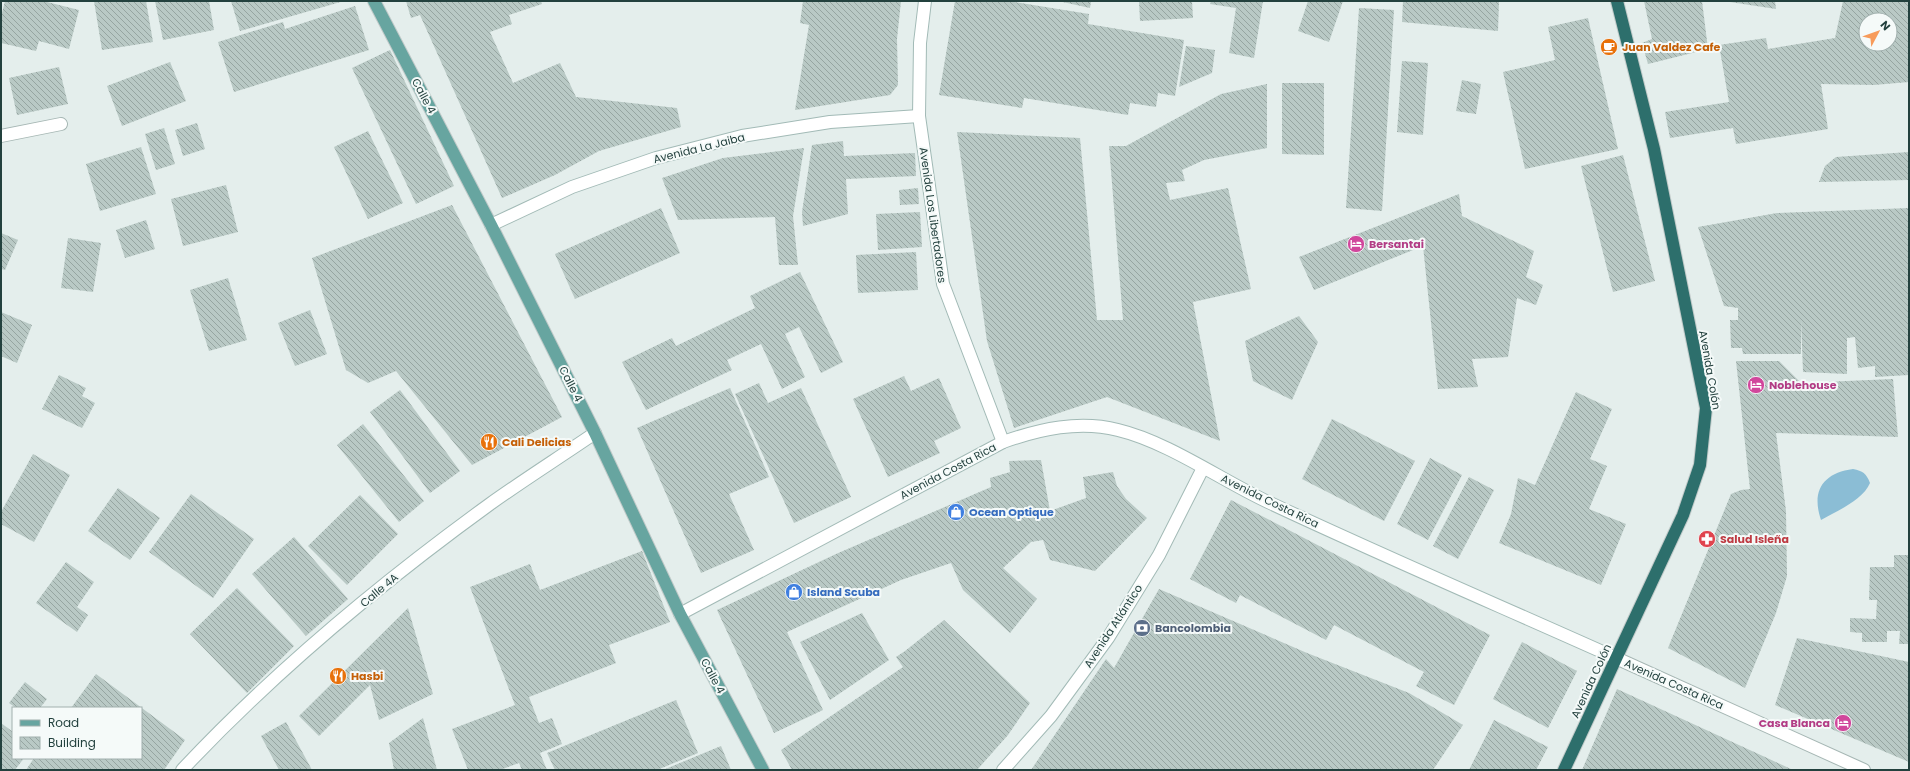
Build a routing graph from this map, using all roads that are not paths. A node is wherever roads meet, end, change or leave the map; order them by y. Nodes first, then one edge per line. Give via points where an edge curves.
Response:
1 (374, 1) edge
2 (925, 1) edge
3 (1617, 1) edge
4 (919, 116) junction
5 (61, 124) dead end
6 (1, 136) edge
7 (492, 225) junction
8 (596, 433) junction
9 (1003, 442) junction
10 (1202, 468) junction
11 (680, 614) junction
12 (1616, 658) junction
13 (182, 770) edge
14 (763, 770) edge
15 (1003, 770) edge
16 (1564, 770) edge
17 (1864, 770) edge

1 - 7 main road, Calle 4
2 - 4 street, Avenida Los Libertadores via 920,43
3 - 12 highway, Avenida Colón via 1654,149 1706,408 1700,465 1683,515
4 - 7 street, Avenida La Jaiba via 830,122 749,135 656,158 572,187
4 - 9 street, Avenida Los Libertadores via 943,284
5 - 6 street
7 - 8 main road, Calle 4
8 - 11 main road, Calle 4
8 - 13 street, Calle 4A via 491,504 390,580 294,661
9 - 10 street, Avenida Costa Rica via 1034,431 1076,425 1118,430 1158,444
9 - 11 street, Avenida Costa Rica
10 - 12 street, Avenida Costa Rica via 1267,502
10 - 15 street, Avenida Atlántico via 1159,555 1108,638 1051,716
11 - 14 main road, Calle 4
12 - 16 highway, Avenida Colón
12 - 17 street, Avenida Costa Rica

